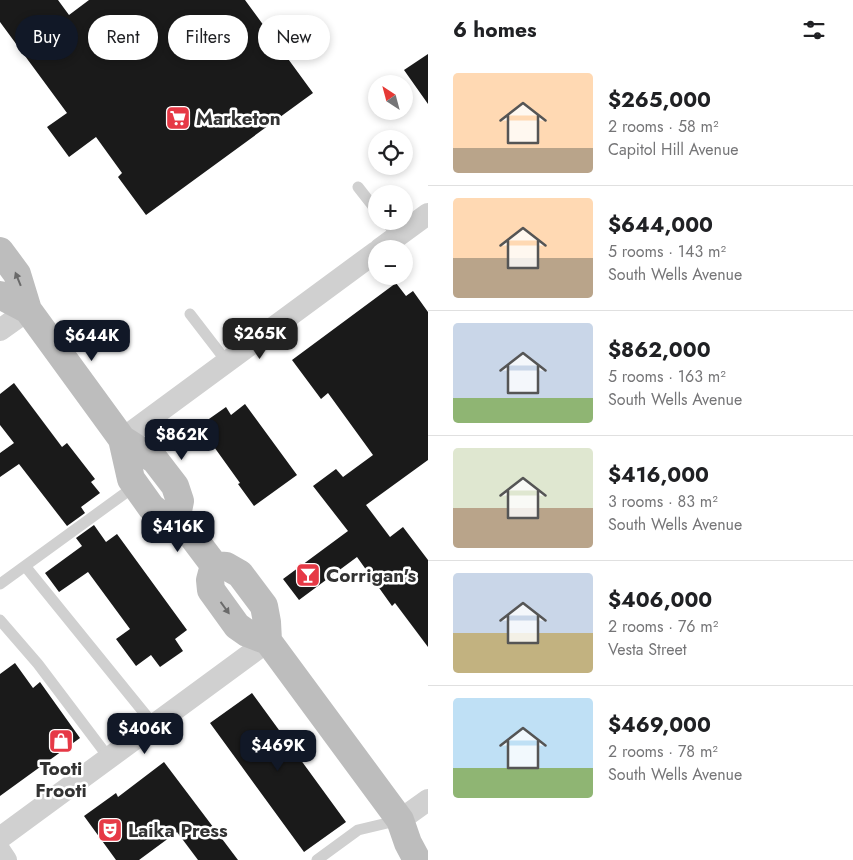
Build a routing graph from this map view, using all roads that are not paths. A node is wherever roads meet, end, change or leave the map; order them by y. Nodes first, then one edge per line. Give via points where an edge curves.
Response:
1 (358, 187) dead end
2 (368, 200) edge
3 (428, 214) edge
4 (388, 235) edge
5 (0, 251) edge
6 (368, 258) edge
7 (0, 295) edge
8 (28, 310) junction
9 (190, 314) dead end
10 (0, 330) edge
11 (227, 362) junction
12 (122, 439) junction
13 (136, 486) junction
14 (177, 516) junction
15 (25, 566) junction
16 (0, 584) edge
17 (0, 620) edge
18 (268, 641) junction
19 (154, 725) junction
20 (109, 758) junction
21 (428, 800) edge
22 (400, 820) junction
23 (0, 838) edge
24 (428, 838) edge
25 (0, 851) edge
26 (6, 860) edge
27 (317, 860) edge
28 (417, 860) edge

1 - 2 lane
3 - 4 street
8 -> 5 main road via 17,274
6 - 11 street
7 - 8 main road
8 - 10 street
8 - 12 main road
9 - 11 lane
11 - 12 street
12 - 13 main road via 131,480
12 - 14 main road via 155,460 175,486 180,501
13 - 14 main road via 160,514
13 - 15 lane
14 - 18 main road via 214,565 226,566 240,574 264,606
15 - 16 lane
15 - 19 lane
17 - 20 lane via 38,664
18 - 19 street
18 - 22 main road
19 - 20 street
20 - 23 street
21 - 22 street
22 - 24 main road via 416,827
22 - 27 lane via 358,830
22 - 28 main road
25 - 26 street

